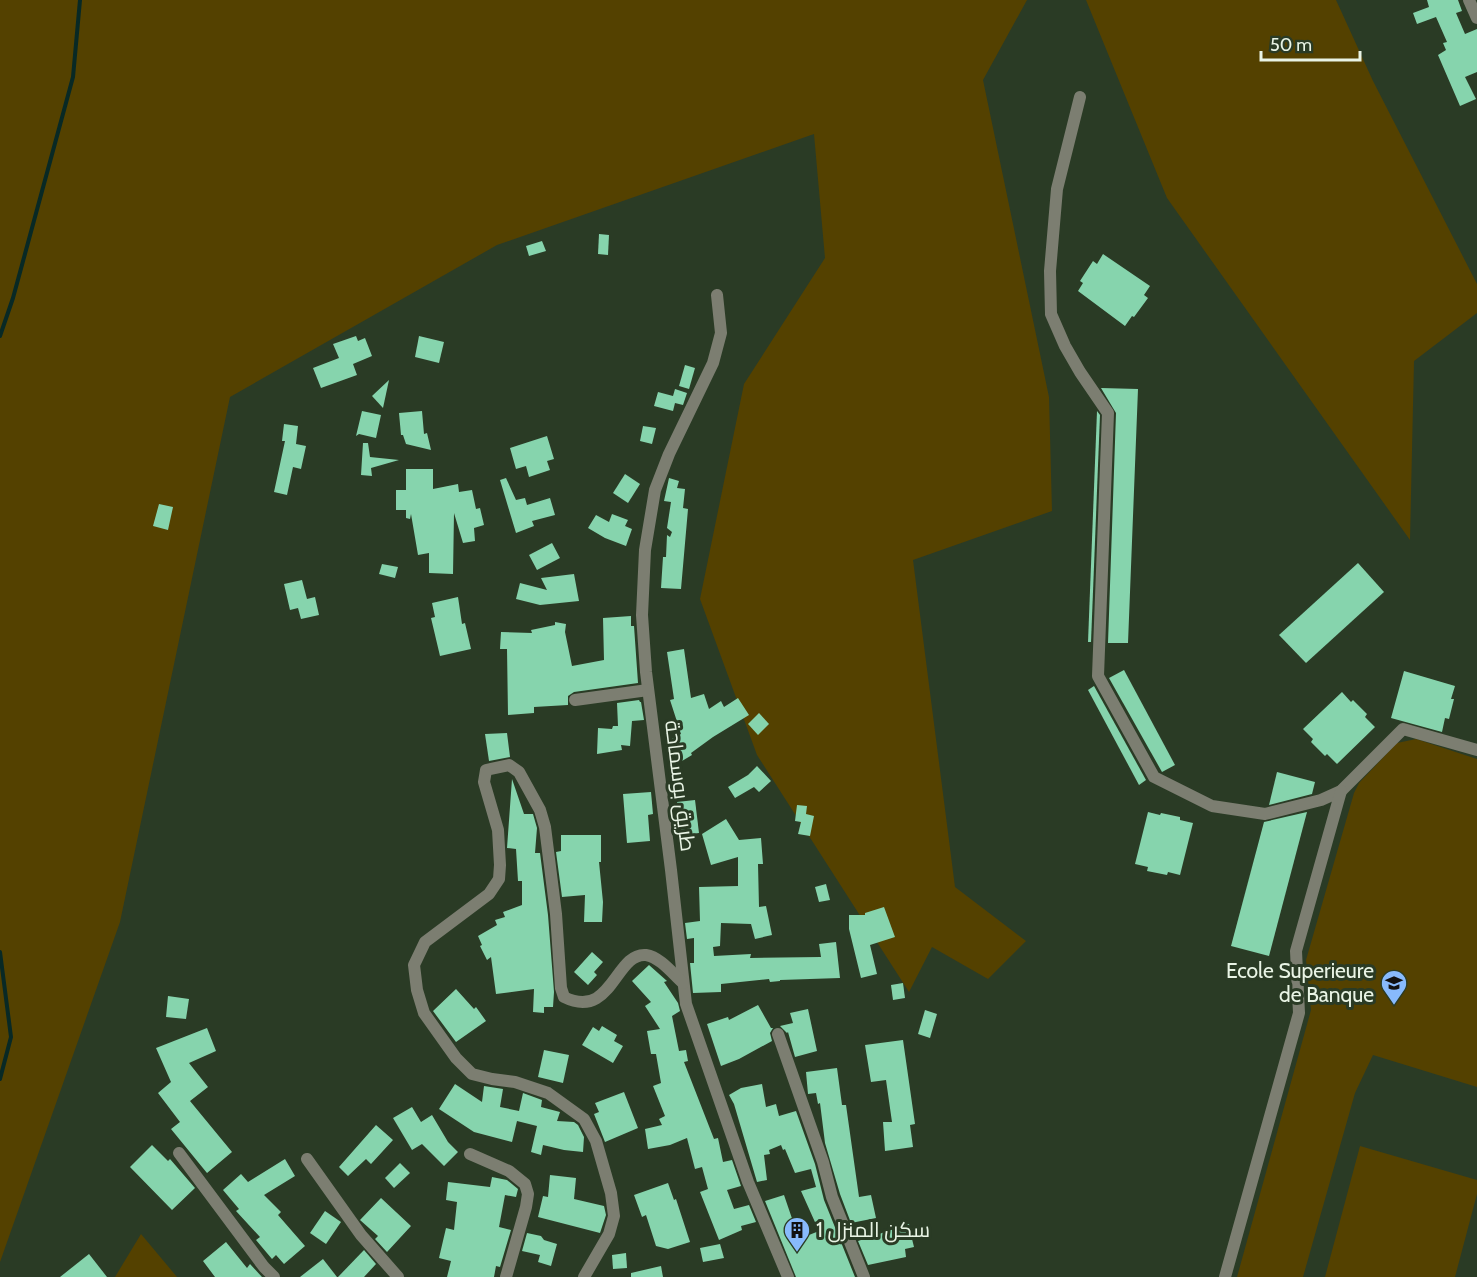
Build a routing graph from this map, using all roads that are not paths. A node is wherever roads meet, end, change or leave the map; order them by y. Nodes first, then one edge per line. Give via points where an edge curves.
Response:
1 (1469, 0) edge
2 (1477, 18) edge
3 (1080, 97) dead end
4 (717, 295) dead end
5 (648, 690) junction
6 (575, 700) dead end
7 (1477, 750) edge
8 (1341, 790) junction
9 (683, 983) junction
10 (778, 1034) dead end
11 (179, 1154) dead end
12 (470, 1154) dead end
13 (307, 1159) dead end
14 (274, 1277) edge
15 (398, 1277) edge
16 (506, 1277) edge
17 (584, 1277) edge
18 (788, 1277) edge
19 (864, 1277) edge
20 (1225, 1277) edge

1 - 2 street
3 - 8 street via 1057,189 1050,271 1051,314 1065,346 1108,413 1098,676 1154,777 1212,806 1265,814 1321,800
4 - 5 street, طريق بوسماحة via 721,333 713,363 669,454 656,490 645,550 642,615
5 - 6 street
5 - 9 street, طريق بوسماحة
7 - 8 street via 1403,729
8 - 20 street via 1296,951 1299,1013
9 - 17 street via 646,955 633,958 600,996 588,1003 575,1003 564,997 540,810 519,771 509,765 486,770 484,782 498,830 499,879 489,894 425,942 414,965 417,990 423,1013 472,1074 548,1093 584,1119 596,1141 614,1216 609,1234
9 - 18 street, طريق بوسماحة via 686,1004 748,1182
10 - 19 street via 832,1197
11 - 14 street
12 - 16 street via 509,1171 525,1184 528,1194
13 - 15 street via 361,1235

